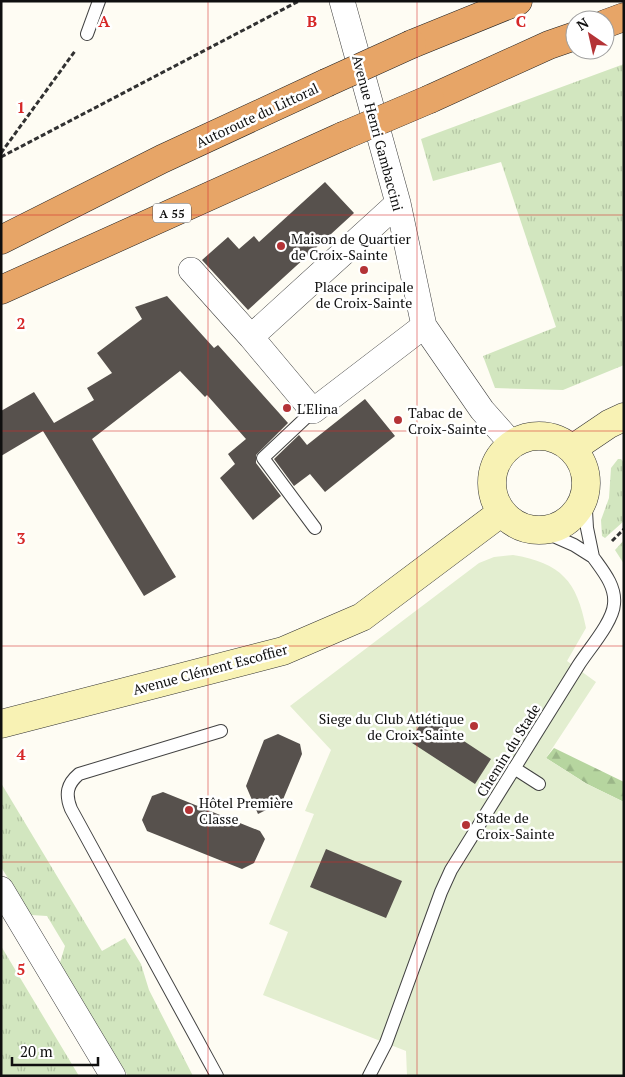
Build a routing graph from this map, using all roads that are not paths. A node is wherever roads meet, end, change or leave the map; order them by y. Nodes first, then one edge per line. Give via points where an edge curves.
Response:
1 (99, 1) edge
2 (342, 1) edge
3 (518, 1) edge
4 (87, 34) road end
5 (565, 39) edge
6 (398, 203) junction
7 (1, 240) edge
8 (192, 270) dead end
9 (1, 290) edge
10 (424, 326) junction
11 (251, 337) junction
12 (313, 411) junction
13 (624, 416) edge
14 (512, 444) junction
15 (572, 448) junction
16 (585, 494) junction
17 (502, 512) junction
18 (315, 528) dead end
19 (540, 530) junction
20 (593, 557) junction
21 (1, 724) edge
22 (221, 731) dead end
23 (514, 768) junction
24 (539, 784) dead end
25 (1, 889) edge
26 (113, 1076) edge
27 (217, 1076) edge
28 (369, 1076) edge

1 - 4 lane
2 - 6 street, Avenue Henri Gambaccini
3 - 7 highway, Autoroute du Littoral, bridge via 326,82
5 - 9 highway, A 55, bridge
6 - 10 street, Avenue Henri Gambaccini
6 - 11 street
8 - 11 street
10 - 12 street
10 - 14 street, Avenue Henri Gambaccini via 482,410
11 - 12 street
12 - 18 lane via 263,458
13 - 15 main road
14 - 15 main road via 543,436
14 - 17 main road via 494,468 492,484
15 - 16 main road via 582,462
16 - 19 main road via 578,509 562,524
16 - 20 lane, Chemin du Stade
17 - 19 main road via 513,522
17 - 21 main road, Avenue Clément Escoffier via 362,617 283,651
19 - 20 lane, Chemin du Stade
20 - 23 lane, Chemin du Stade via 614,592 612,616
22 - 27 lane via 78,774 67,788 70,809
23 - 24 lane
23 - 28 lane, Chemin du Stade via 441,892 386,1043
25 - 26 street

